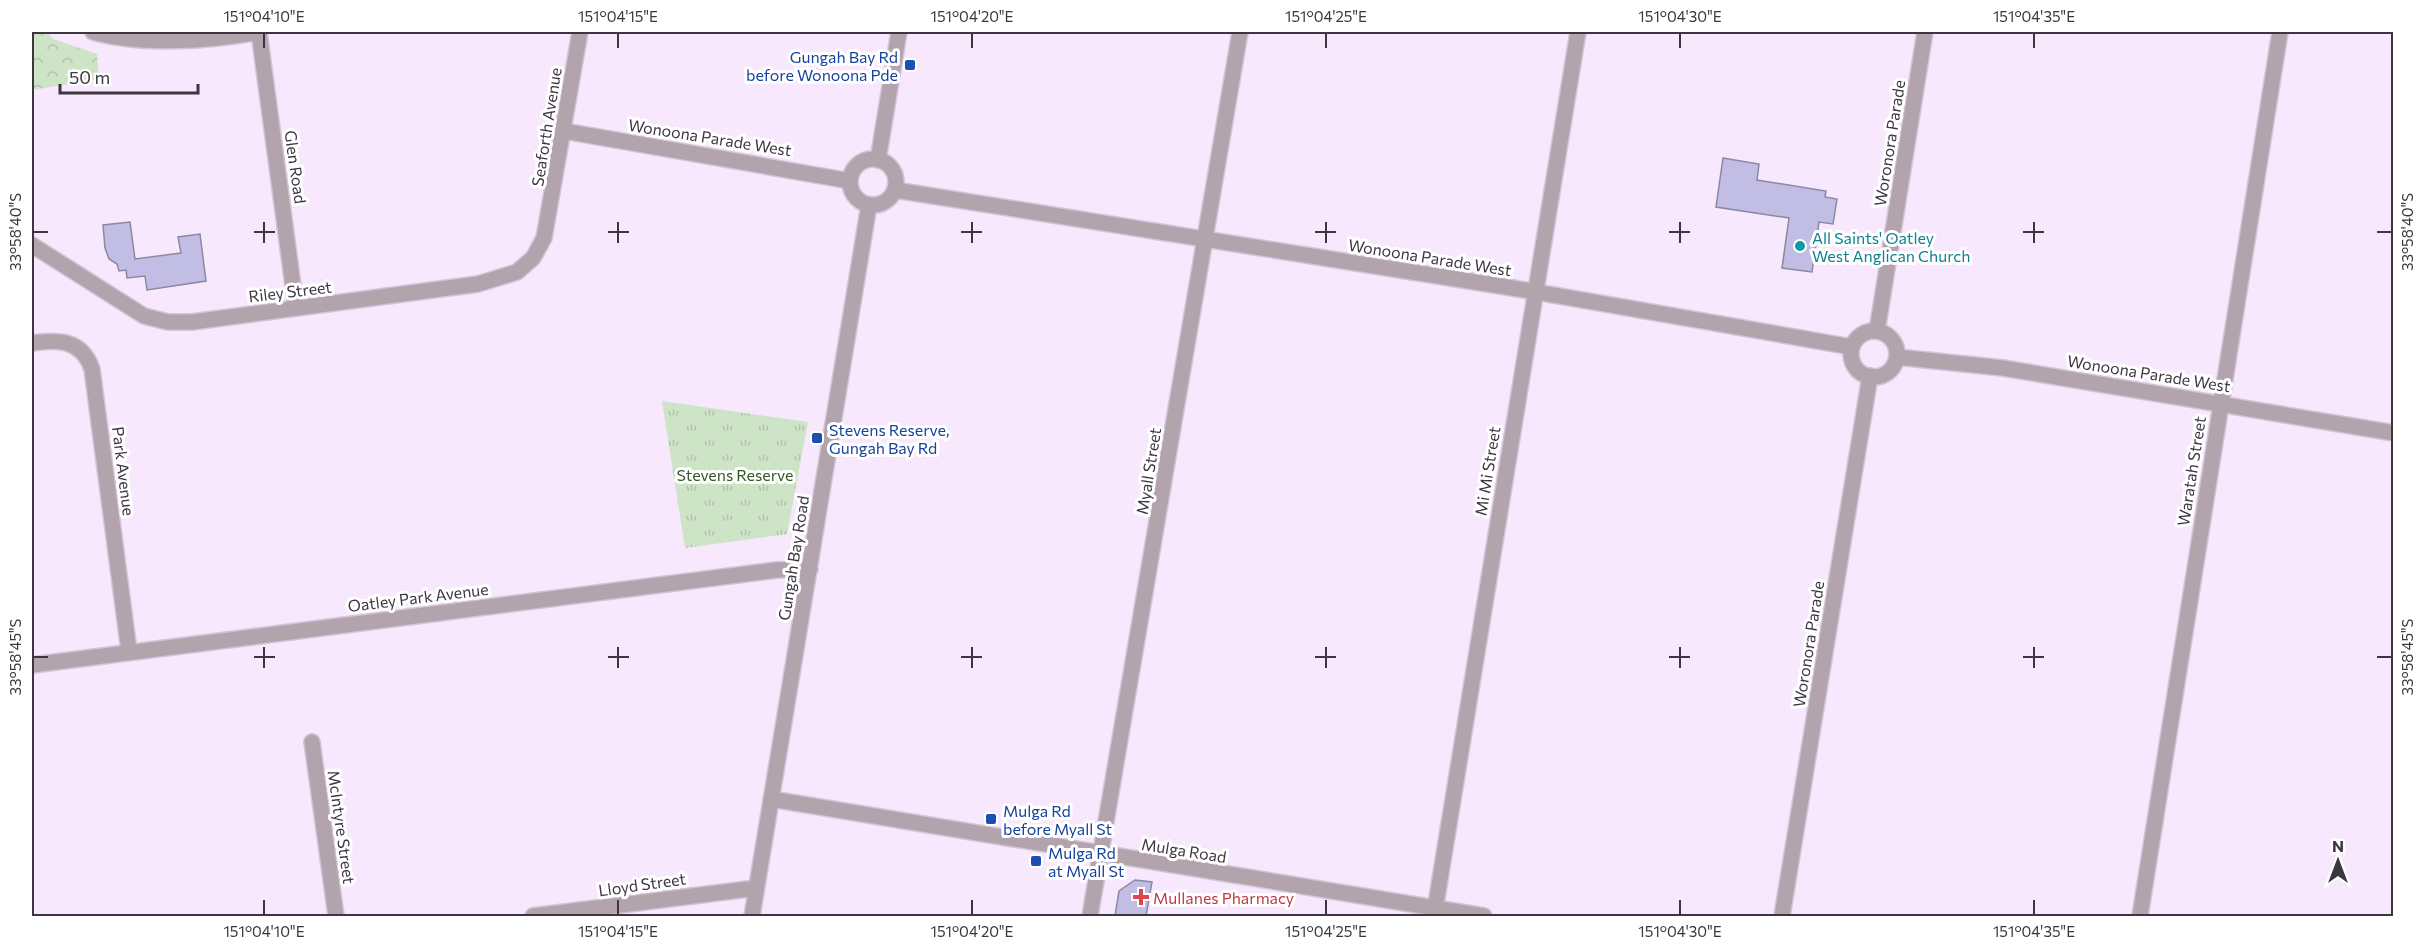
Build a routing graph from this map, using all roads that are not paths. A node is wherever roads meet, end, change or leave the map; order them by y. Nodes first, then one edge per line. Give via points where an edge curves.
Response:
1 (93, 32) edge
2 (259, 32) edge
3 (580, 32) edge
4 (899, 32) edge
5 (1240, 32) edge
6 (1578, 32) edge
7 (1925, 32) edge
8 (2280, 32) edge
9 (564, 131) junction
10 (878, 160) junction
11 (850, 181) junction
12 (895, 190) junction
13 (869, 205) junction
14 (547, 227) joint
15 (1206, 239) junction
16 (32, 245) edge
17 (1534, 293) junction
18 (296, 308) junction
19 (1877, 331) junction
20 (32, 343) edge
21 (1852, 347) junction
22 (1897, 357) junction
23 (1870, 376) junction
24 (2220, 403) junction
25 (2394, 433) edge
26 (810, 569) junction
27 (129, 651) junction
28 (32, 665) edge
29 (312, 742) dead end
30 (771, 799) junction
31 (1101, 854) junction
32 (756, 888) junction
33 (1434, 913) edge
34 (336, 916) edge
35 (533, 916) edge
36 (752, 916) edge
37 (1090, 916) edge
38 (1484, 916) edge
39 (1782, 916) edge
40 (2140, 916) edge

1 - 2 street via 182,40
2 - 18 street, Glen Road
3 - 9 street, Seaforth Avenue
4 - 10 street
5 - 15 street, Myall Street
6 - 17 street, Mi Mi Street
7 - 19 street, Woronora Parade
8 - 24 street, Waratah Street
9 - 11 street, Wonoona Parade West
9 - 14 street, Seaforth Avenue
10 - 11 street via 856,166
10 - 12 street via 893,171
11 - 13 street via 857,199
12 - 13 street via 887,201
12 - 15 street, Wonoona Parade West
13 - 26 street, Gungah Bay Road
14 - 18 street, Riley Street via 533,258 517,272 494,281
15 - 17 street, Wonoona Parade West
15 - 31 street, Myall Street
16 - 18 street, Riley Street via 134,311 159,321 192,322
17 - 21 street, Wonoona Parade West
17 - 33 street, Mi Mi Street
19 - 21 street via 1859,336
19 - 22 street via 1895,343
20 - 27 street, Park Avenue via 52,340 75,345 92,369
21 - 23 street via 1853,363
22 - 23 street via 1891,370
22 - 24 street, Wonoona Parade West via 2003,368
23 - 39 street, Woronora Parade
24 - 25 street, Wonoona Parade West
24 - 40 street, Waratah Street
26 - 27 street, Oatley Park Avenue
26 - 30 street, Gungah Bay Road
27 - 28 street, Oatley Park Avenue
29 - 34 street, McIntyre Street
30 - 31 street, Mulga Road
30 - 32 street, Gungah Bay Road
31 - 33 street, Mulga Road
31 - 37 street, Myall Street
32 - 35 street, Lloyd Street
32 - 36 street, Gungah Bay Road
33 - 38 street, Mulga Road

